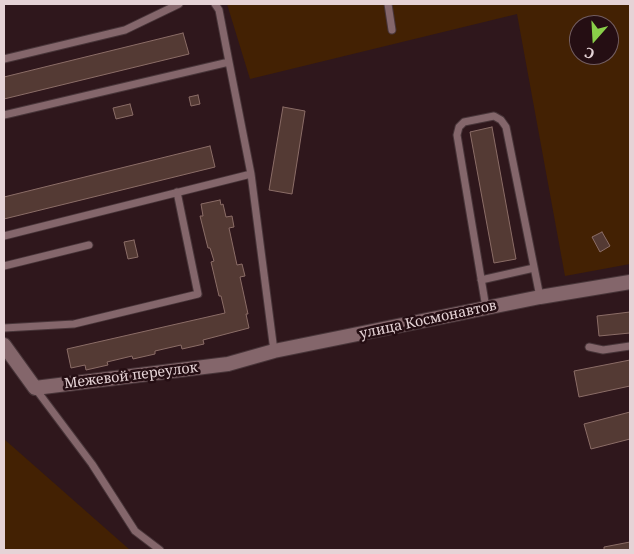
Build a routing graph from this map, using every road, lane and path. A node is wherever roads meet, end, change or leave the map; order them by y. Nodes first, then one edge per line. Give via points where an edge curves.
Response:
1 (179, 4) edge
2 (215, 4) edge
3 (388, 4) edge
4 (392, 30) dead end
5 (4, 58) edge
6 (229, 62) junction
7 (4, 115) edge
8 (251, 174) junction
9 (177, 192) junction
10 (4, 236) edge
11 (89, 245) dead end
12 (4, 266) edge
13 (534, 268) junction
14 (481, 280) junction
15 (630, 282) edge
16 (540, 297) junction
17 (486, 308) junction
18 (4, 328) edge
19 (4, 345) edge
20 (589, 346) dead end
21 (630, 346) edge
22 (274, 351) junction
23 (228, 364) joint
24 (35, 388) junction
25 (160, 550) edge

1 - 5 lane via 125,30
2 - 6 lane
3 - 4 lane
6 - 7 lane
6 - 8 lane
8 - 9 lane
8 - 22 lane
9 - 10 lane
9 - 18 lane via 198,294 74,324
11 - 12 lane
13 - 14 lane
13 - 14 lane via 506,127 494,116 464,122 457,135
13 - 16 lane
14 - 17 lane
15 - 16 street, улица Космонавтов
16 - 17 street, улица Космонавтов
17 - 22 street, улица Космонавтов
19 - 24 street
20 - 21 lane via 603,350
22 - 23 street, улица Космонавтов
23 - 24 street, Межевой переулок
24 - 25 lane via 92,464 135,531

